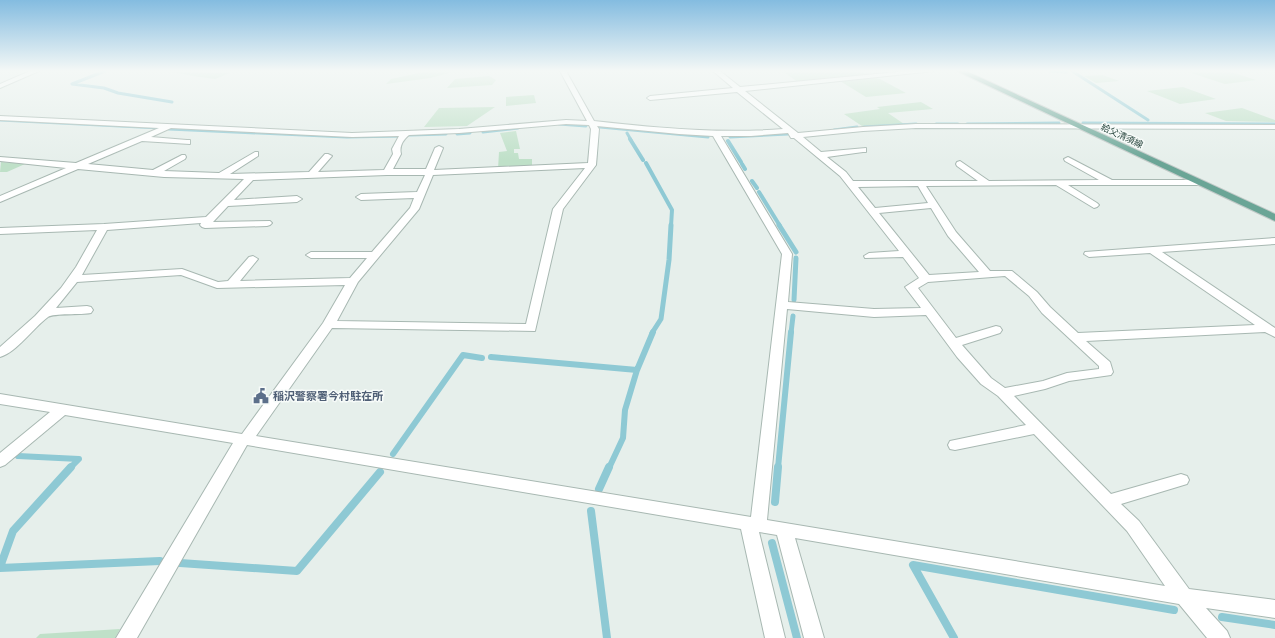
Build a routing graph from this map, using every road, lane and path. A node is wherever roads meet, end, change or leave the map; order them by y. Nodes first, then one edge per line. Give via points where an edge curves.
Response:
1 (579, 101) edge
2 (751, 101) edge
3 (1022, 101) edge
4 (0, 118) edge
5 (592, 123) junction
6 (171, 126) junction
7 (1077, 126) junction
8 (1275, 127) edge
9 (407, 133) junction
10 (791, 133) junction
11 (716, 134) junction
12 (141, 139) junction
13 (187, 142) dead end
14 (439, 148) dead end
15 (863, 150) dead end
16 (255, 154) dead end
17 (820, 155) junction
18 (328, 156) dead end
19 (182, 157) dead end
20 (1068, 159) dead end
21 (0, 160) edge
22 (960, 164) dead end
23 (592, 165) junction
24 (76, 166) junction
25 (386, 172) junction
26 (155, 173) junction
27 (430, 173) junction
28 (311, 175) junction
29 (221, 176) junction
30 (251, 177) junction
31 (1110, 182) junction
32 (1197, 182) junction
33 (920, 183) junction
34 (987, 183) junction
35 (1058, 183) junction
36 (850, 184) junction
37 (420, 195) junction
38 (361, 197) dead end
39 (0, 199) edge
40 (297, 199) dead end
41 (225, 203) junction
42 (934, 205) junction
43 (1094, 205) dead end
44 (872, 211) junction
45 (1275, 218) edge
46 (209, 220) junction
47 (267, 223) dead end
48 (104, 227) junction
49 (0, 231) edge
50 (1275, 241) edge
51 (1152, 250) junction
52 (907, 254) junction
53 (1089, 254) dead end
54 (311, 255) dead end
55 (374, 255) junction
56 (869, 256) dead end
57 (253, 259) dead end
58 (987, 274) junction
59 (73, 279) junction
60 (926, 279) junction
61 (353, 281) junction
62 (232, 284) junction
63 (782, 305) junction
64 (87, 310) dead end
65 (930, 311) junction
66 (47, 312) junction
67 (329, 324) junction
68 (1270, 328) edge
69 (996, 330) dead end
70 (1075, 337) junction
71 (954, 343) junction
72 (0, 353) edge
73 (1003, 393) junction
74 (0, 399) edge
75 (62, 410) junction
76 (1037, 428) junction
77 (245, 439) junction
78 (955, 445) dead end
79 (0, 461) edge
80 (1181, 480) dead end
81 (1108, 501) junction
82 (753, 524) junction
83 (784, 529) junction
84 (1184, 597) junction
85 (1275, 609) edge
86 (126, 638) edge
87 (775, 638) edge
88 (814, 638) edge
89 (1220, 638) edge

1 - 5 street
2 - 10 street
3 - 7 main road, 給父清須線
4 - 6 street
5 - 9 street via 550,122 465,131
5 - 11 street
5 - 23 street via 595,130
6 - 9 street via 352,135
6 - 12 street
7 - 8 street
7 - 10 street via 894,126
7 - 32 main road, 給父清須線
9 - 25 street via 401,138 396,149 397,154
10 - 11 street
10 - 17 street
11 - 63 street via 787,254
12 - 13 street
12 - 24 street
14 - 27 street
15 - 17 street
16 - 29 street
17 - 36 street via 843,174
18 - 28 street
19 - 26 street
20 - 31 street
21 - 24 street
22 - 34 street
23 - 27 street
23 - 67 street via 558,209 531,328
24 - 26 street
24 - 39 street
25 - 27 street
25 - 28 street
26 - 29 street
27 - 37 street
28 - 30 street
29 - 30 street
30 - 41 street
31 - 32 street
31 - 35 street
32 - 45 main road, 給父清須線
33 - 34 street
33 - 36 street
33 - 42 street
34 - 35 street
35 - 43 street
36 - 44 street
37 - 38 street
37 - 55 street via 414,209
40 - 41 street
41 - 46 street
42 - 44 street
42 - 58 street via 952,234
44 - 52 street
46 - 47 street via 205,225
46 - 48 street
48 - 49 street
48 - 59 street
50 - 51 street
51 - 53 street
51 - 68 street
52 - 56 street
52 - 60 street
54 - 55 street
55 - 61 street
57 - 62 street
58 - 60 street
58 - 70 street via 1008,273 1033,294
59 - 62 street via 182,272 217,285
59 - 66 street
60 - 65 street via 911,287
61 - 62 street
61 - 67 street
63 - 65 street via 874,313
63 - 82 street
64 - 66 street
65 - 71 street
66 - 72 street
67 - 77 street
68 - 70 street
69 - 71 street
70 - 73 street via 1105,365 1106,372 1067,377 1044,385
71 - 73 street via 986,381
73 - 76 street
74 - 75 street
75 - 77 street
75 - 79 street
76 - 78 street
76 - 81 street
77 - 82 street
77 - 86 street
80 - 81 street
81 - 84 street via 1133,526
82 - 83 street
82 - 87 street
83 - 84 street
83 - 88 street
84 - 85 street
84 - 89 street

